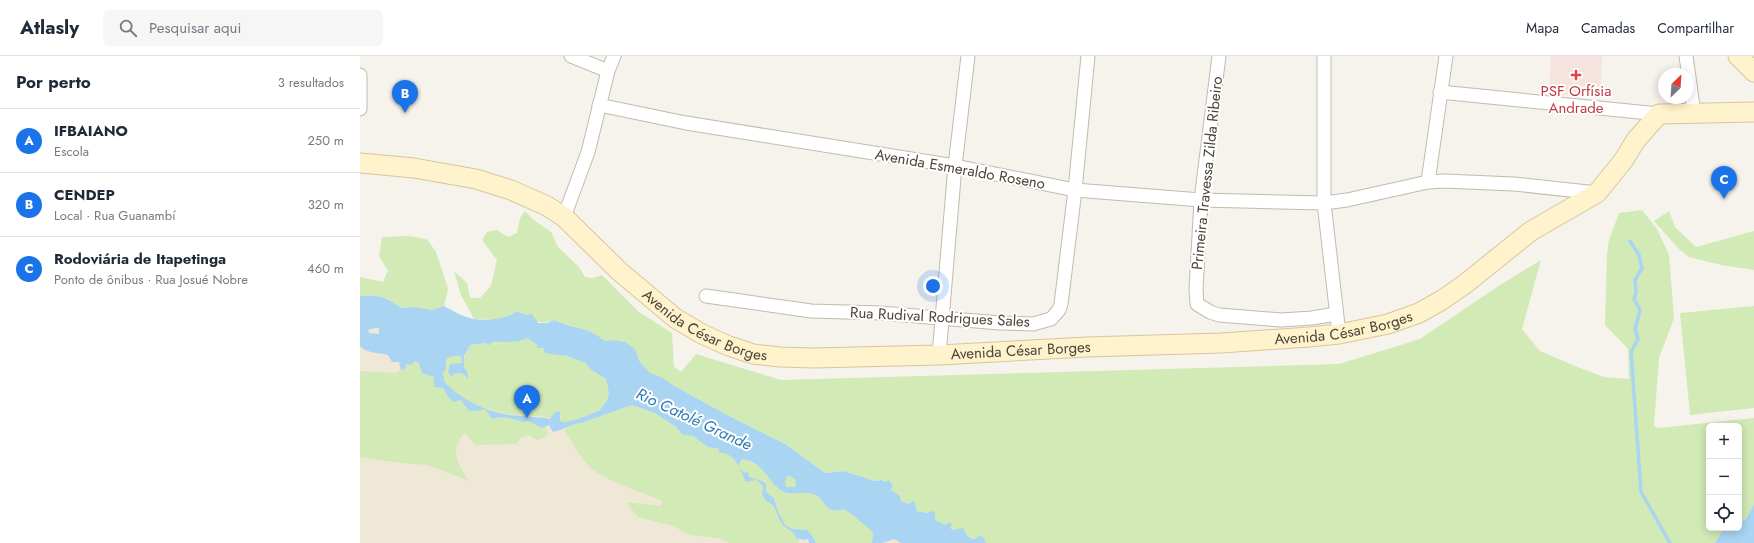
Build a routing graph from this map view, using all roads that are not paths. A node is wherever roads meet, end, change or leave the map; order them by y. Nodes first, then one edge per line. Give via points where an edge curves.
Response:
1 (571, 56) edge
2 (614, 56) edge
3 (968, 56) edge
4 (1088, 56) edge
5 (1219, 56) edge
6 (1324, 56) edge
7 (1446, 56) edge
8 (1686, 56) edge
9 (1738, 56) edge
10 (608, 71) junction
11 (1754, 72) edge
12 (360, 75) edge
13 (1440, 92) junction
14 (599, 105) junction
15 (360, 109) edge
16 (1754, 112) edge
17 (1694, 113) junction
18 (1659, 114) junction
19 (360, 163) edge
20 (955, 166) junction
21 (1428, 182) junction
22 (1075, 190) junction
23 (1597, 193) junction
24 (1201, 200) junction
25 (1324, 203) junction
26 (564, 217) junction
27 (706, 296) dead end
28 (1336, 314) junction
29 (942, 318) junction
30 (1339, 334) junction
31 (939, 355) junction

1 - 10 street
2 - 10 street
3 - 20 street
4 - 22 street, Rua Rudival Rodrigues Sales
5 - 24 street, Primeira Travessa Zilda Ribeiro
6 - 25 street
7 - 13 street
8 - 17 street
9 - 11 street
10 - 14 street
12 - 15 street
13 - 18 street
13 - 21 street
14 - 20 street, Avenida Esmeraldo Roseno via 686,122
14 - 26 street via 588,152
16 - 17 street
17 - 18 street
18 - 23 street, Avenida César Borges via 1636,140
19 - 26 street, Avenida César Borges via 414,168 476,179 511,190 547,206
20 - 22 street, Avenida Esmeraldo Roseno
20 - 29 street
21 - 23 street, Avenida Esmeraldo Roseno via 1514,184
21 - 25 street, Avenida Esmeraldo Roseno
22 - 24 street, Avenida Esmeraldo Roseno
22 - 29 street, Rua Rudival Rodrigues Sales via 1061,304 1051,319 1033,324
23 - 30 street, Avenida César Borges via 1531,231 1465,284 1419,313 1388,324
24 - 25 street, Avenida Esmeraldo Roseno
24 - 28 street, Primeira Travessa Zilda Ribeiro via 1197,304 1219,314 1281,320
25 - 28 street
26 - 31 street, Avenida César Borges via 619,271 669,314 702,334 729,346 753,354 780,357
27 - 29 street, Rua Rudival Rodrigues Sales via 811,311
28 - 30 street
29 - 31 street
30 - 31 street, Avenida César Borges via 1221,343

